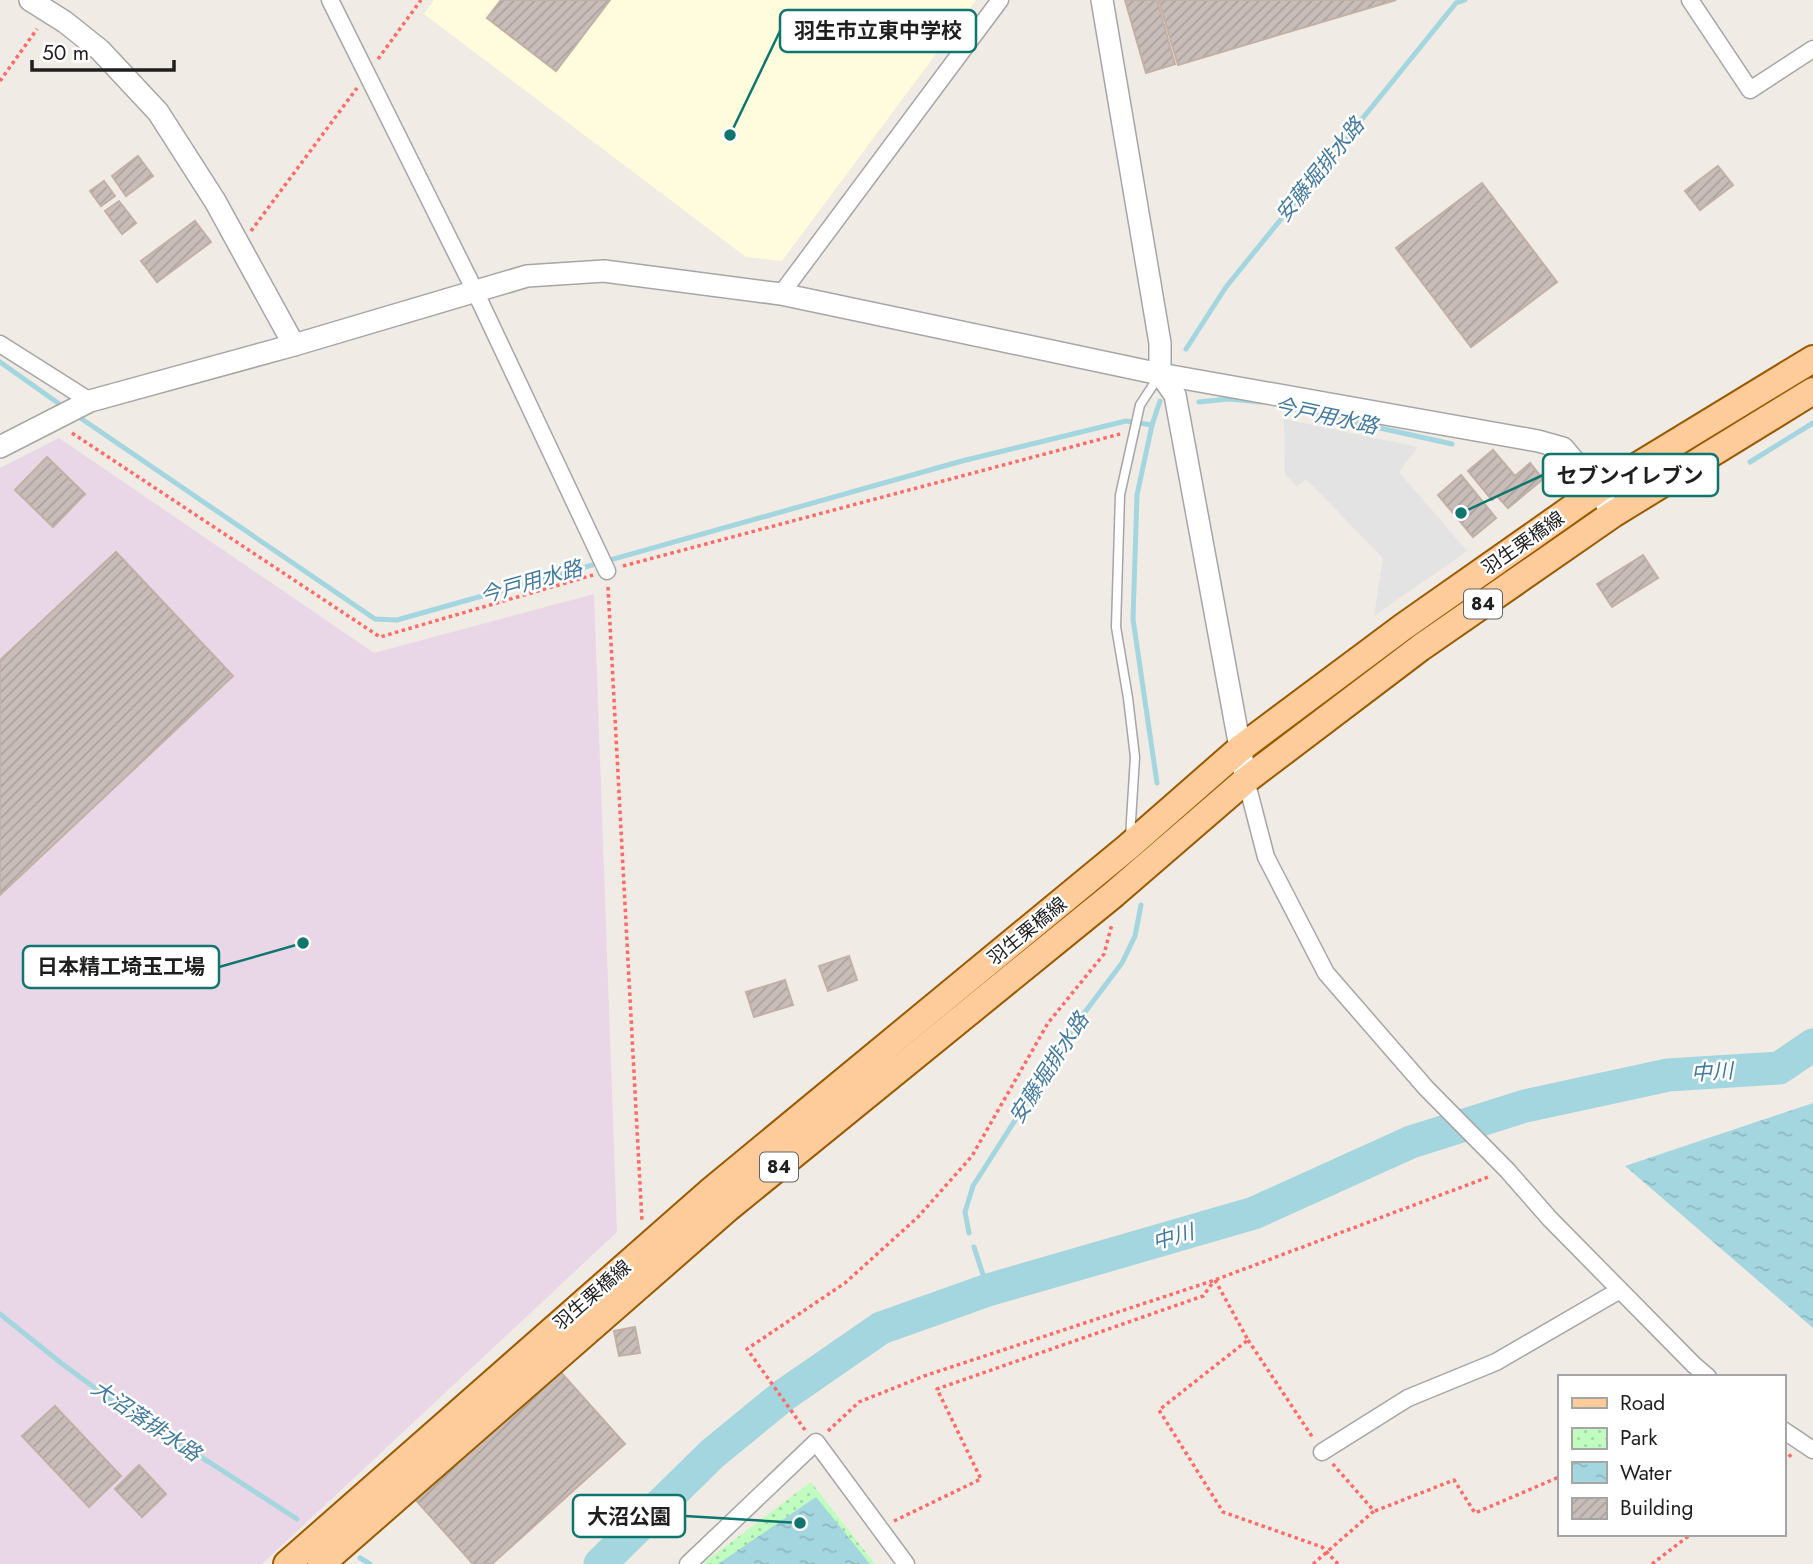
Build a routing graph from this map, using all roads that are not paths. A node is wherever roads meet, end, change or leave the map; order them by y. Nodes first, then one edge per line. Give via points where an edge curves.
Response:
1 (30, 0) edge
2 (330, 0) edge
3 (1000, 0) edge
4 (1102, 0) edge
5 (1690, 0) edge
6 (1813, 49) edge
7 (475, 291) junction
8 (781, 294) junction
9 (0, 344) edge
10 (295, 345) junction
11 (1813, 359) edge
12 (1160, 374) junction
13 (1813, 391) edge
14 (90, 401) junction
15 (0, 447) edge
16 (1598, 490) junction
17 (1613, 514) junction
18 (607, 571) road end
19 (1241, 748) junction
20 (1246, 780) junction
21 (1128, 847) junction
22 (1620, 1290) junction
23 (1705, 1375) edge
24 (1785, 1431) edge
25 (1813, 1450) edge
26 (1322, 1452) road end
27 (287, 1564) edge
28 (321, 1564) edge
29 (688, 1564) edge
30 (906, 1564) edge

1 - 10 street via 100,50 158,112 215,201
2 - 7 street
3 - 8 street
4 - 12 street via 1160,343
5 - 6 street via 1750,90
7 - 8 street via 527,276 604,271
7 - 10 street
7 - 18 street
8 - 12 street
9 - 14 street
10 - 14 street
11 - 16 main road, 羽生栗橋線 / 84
12 - 16 street via 1563,448
12 - 19 street via 1175,395
12 - 21 lane via 1140,405 1121,495 1116,627 1135,757
13 - 17 main road, 羽生栗橋線 / 84
14 - 15 street
16 - 17 street
16 - 19 main road, 羽生栗橋線 / 84
17 - 20 main road, 羽生栗橋線 / 84 via 1420,648
19 - 20 street
19 - 21 main road, 羽生栗橋線 / 84
20 - 22 street via 1266,857 1326,973 1426,1088
20 - 28 main road, 羽生栗橋線 / 84 via 729,1209
21 - 27 main road, 羽生栗橋線 / 84 via 712,1190
22 - 23 street
22 - 26 street via 1496,1362 1408,1398
24 - 25 street
29 - 30 street via 816,1441

